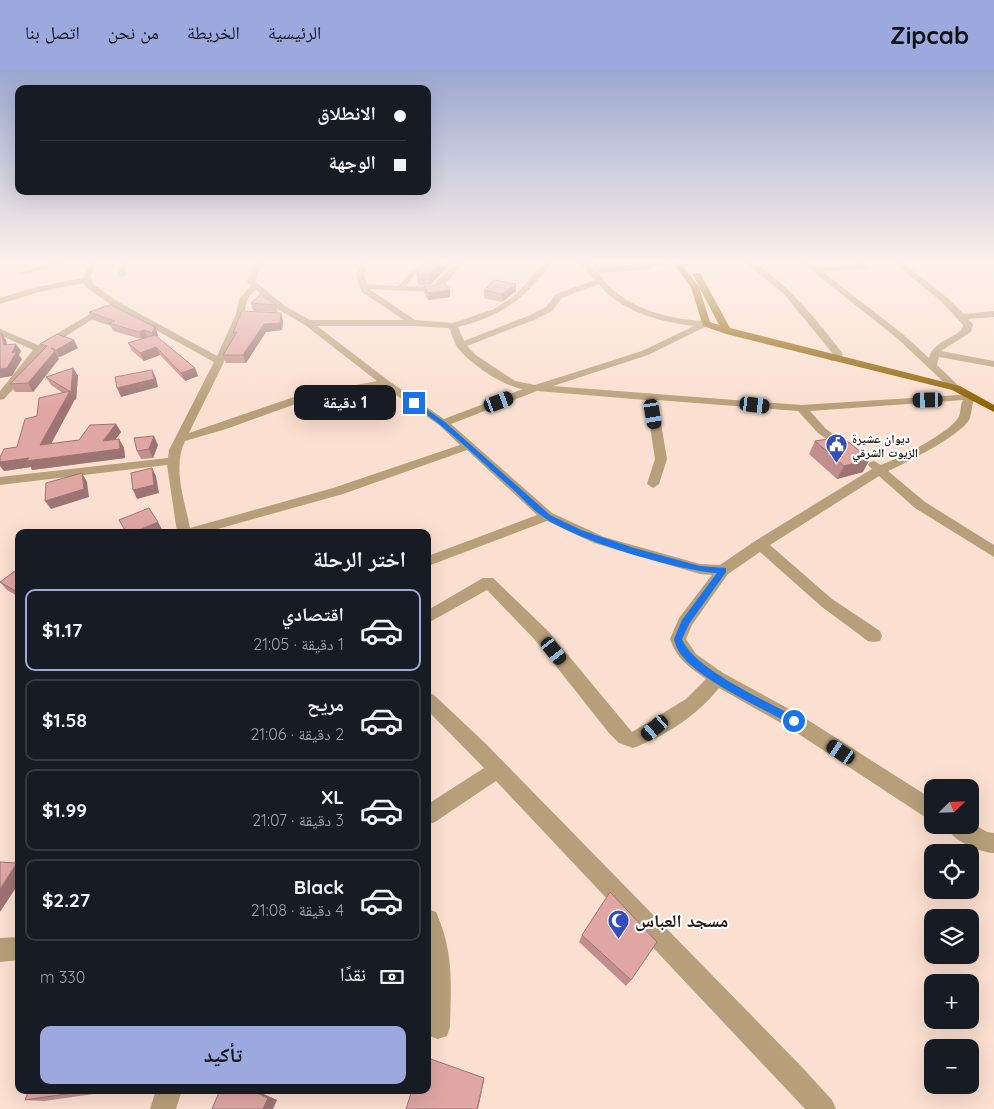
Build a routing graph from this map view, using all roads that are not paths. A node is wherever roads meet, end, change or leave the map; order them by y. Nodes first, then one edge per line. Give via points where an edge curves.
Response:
1 (106, 309) edge
2 (125, 309) edge
3 (244, 309) edge
4 (285, 309) edge
5 (392, 309) edge
6 (499, 309) edge
7 (548, 309) edge
8 (644, 309) edge
9 (702, 309) edge
10 (714, 309) edge
11 (801, 309) edge
12 (864, 309) edge
13 (954, 309) edge
14 (994, 314) edge
15 (275, 317) edge
16 (963, 317) junction
17 (304, 321) junction
18 (413, 323) junction
19 (706, 324) junction
20 (453, 326) junction
21 (0, 332) edge
22 (729, 332) junction
23 (461, 345) junction
24 (39, 349) junction
25 (935, 353) junction
26 (835, 359) junction
27 (220, 361) junction
28 (994, 364) edge
29 (932, 365) junction
30 (385, 383) junction
31 (536, 388) junction
32 (956, 388) junction
33 (0, 396) edge
34 (970, 396) junction
35 (650, 398) junction
36 (800, 408) junction
37 (994, 409) edge
38 (443, 423) junction
39 (181, 439) junction
40 (468, 446) junction
41 (173, 460) junction
42 (881, 469) junction
43 (0, 481) edge
44 (653, 484) dead end
45 (547, 516) junction
46 (236, 527) edge
47 (183, 529) edge
48 (218, 529) edge
49 (760, 544) junction
50 (994, 552) edge
51 (431, 560) edge
52 (724, 570) junction
53 (431, 615) edge
54 (874, 636) dead end
55 (717, 678) junction
56 (431, 703) edge
57 (496, 770) junction
58 (924, 805) edge
59 (431, 813) edge
60 (971, 834) edge
61 (994, 843) edge
62 (431, 926) edge
63 (15, 948) edge
64 (0, 950) edge
65 (438, 1027) dead end
66 (168, 1094) edge
67 (163, 1109) edge
68 (824, 1109) edge

1 - 24 street
2 - 27 street
3 - 27 street via 245,315
4 - 17 street
5 - 18 street
6 - 20 street via 483,318
7 - 23 street
8 - 19 street via 688,324
9 - 19 main road
10 - 22 main road
11 - 26 street via 838,354
12 - 29 street
13 - 16 street
14 - 16 street
15 - 17 street
16 - 25 street via 968,330
17 - 18 street
17 - 30 street
18 - 20 street
19 - 22 main road
19 - 31 street via 645,353
20 - 23 street
21 - 24 street
22 - 26 main road
23 - 31 street via 512,384
24 - 33 street
25 - 28 street
25 - 29 street
26 - 32 main road
27 - 39 street
29 - 32 street
30 - 38 street
30 - 39 street via 298,398
31 - 35 street
31 - 38 street
32 - 34 main road
34 - 36 street
34 - 37 main road
34 - 42 street via 964,419 956,427 904,460
35 - 36 street
35 - 44 street via 661,460
36 - 42 street via 822,432
38 - 40 street
39 - 41 street
40 - 45 street
40 - 46 street
41 - 43 street
41 - 47 street
42 - 49 street
42 - 50 street via 920,505
45 - 51 street
45 - 52 street via 578,532 632,551 700,568
46 - 48 street
49 - 52 street
49 - 54 street via 827,603
52 - 55 street via 685,622 678,639 690,659
53 - 55 street via 488,582 542,636 615,727 633,740 647,735 663,720 695,702
55 - 58 street via 794,721
56 - 57 street via 462,730
57 - 59 street
57 - 68 street
60 - 61 street via 984,842
62 - 65 street via 440,967
63 - 64 street
66 - 67 street

